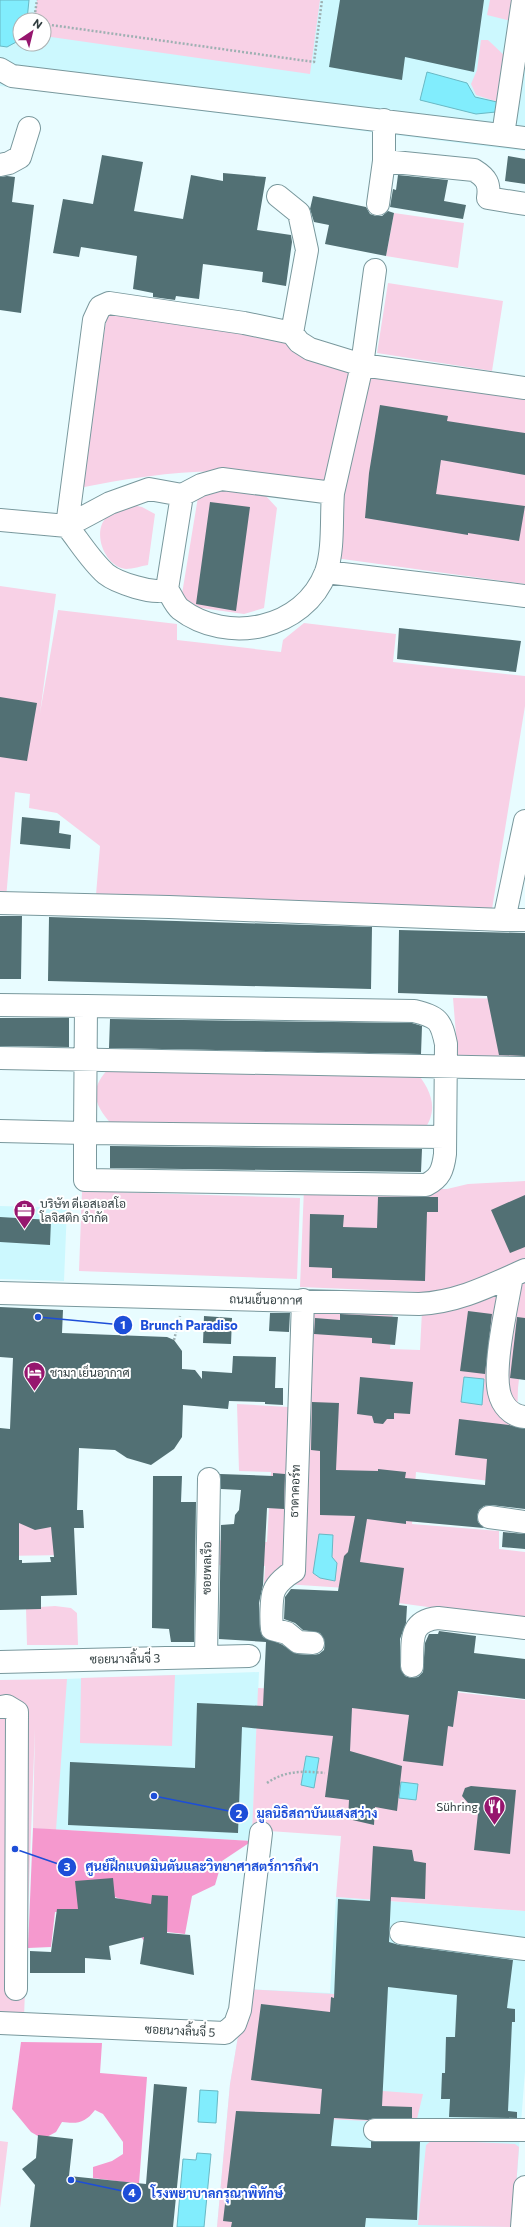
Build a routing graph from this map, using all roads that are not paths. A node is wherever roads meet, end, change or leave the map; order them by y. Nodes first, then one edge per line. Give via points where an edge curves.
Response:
1 (524, 2) edge
2 (0, 69) edge
3 (517, 96) edge
4 (384, 120) junction
5 (29, 128) dead end
6 (503, 135) junction
7 (525, 138) edge
8 (384, 162) junction
9 (0, 165) edge
10 (278, 196) dead end
11 (378, 204) dead end
12 (525, 204) edge
13 (375, 270) dead end
14 (292, 333) junction
15 (362, 365) junction
16 (525, 388) edge
17 (333, 493) junction
18 (182, 495) junction
19 (0, 520) edge
20 (67, 526) junction
21 (326, 572) junction
22 (167, 589) junction
23 (525, 596) edge
24 (525, 821) edge
25 (0, 903) edge
26 (515, 920) edge
27 (0, 1005) edge
28 (86, 1006) junction
29 (0, 1058) edge
30 (86, 1060) junction
31 (446, 1065) junction
32 (525, 1068) edge
33 (0, 1131) edge
34 (85, 1133) junction
35 (445, 1137) junction
36 (518, 1273) edge
37 (0, 1293) edge
38 (303, 1300) junction
39 (525, 1416) edge
40 (209, 1479) dead end
41 (489, 1517) dead end
42 (525, 1522) edge
43 (525, 1628) edge
44 (313, 1643) dead end
45 (249, 1656) dead end
46 (206, 1657) junction
47 (0, 1662) edge
48 (412, 1666) dead end
49 (0, 1706) edge
50 (261, 1833) dead end
51 (401, 1933) dead end
52 (525, 1949) edge
53 (16, 1989) dead end
54 (0, 2023) edge
55 (375, 2130) dead end
56 (525, 2130) edge
57 (525, 2187) edge
58 (522, 2227) edge

1 - 3 street
2 - 4 street via 12,76
3 - 6 street
4 - 6 street
4 - 8 street
5 - 9 street via 20,157
6 - 7 street
8 - 11 street
8 - 12 street via 474,170 485,177 489,185 488,198
10 - 14 street via 299,213 307,250
13 - 15 street
14 - 15 street via 299,342 310,349
14 - 20 street via 120,304 109,303 100,307 94,320
15 - 16 street
15 - 17 street
17 - 18 street via 222,479 201,485
17 - 21 street
18 - 20 street via 149,488 110,503
18 - 22 street
19 - 20 street
20 - 22 street via 107,574 146,591 163,592
21 - 22 street via 313,593 286,618 268,626 238,630 200,622 179,609
21 - 23 street
24 - 26 street
25 - 26 street
27 - 28 street
28 - 30 street
28 - 31 street via 414,1011 438,1020 443,1028
29 - 30 street
30 - 31 street
30 - 34 street
31 - 32 street
31 - 35 street
33 - 34 street
34 - 35 street
34 - 35 street via 85,1180 426,1185 437,1180 443,1168
36 - 38 street, ถนนเย็นอากาศ via 469,1295 441,1303
36 - 39 street via 498,1369 499,1391 502,1403 508,1410 518,1416
37 - 38 street, ถนนเย็นอากาศ
38 - 44 street, ธาดาคอร์ท via 294,1571 274,1591 271,1621 272,1629 287,1633 298,1642
40 - 46 street, ซอยพลเรือ
41 - 42 street
43 - 48 street via 438,1618 426,1619 419,1624 414,1636
45 - 46 street, ซอยนางลิ้นจี่ 3
46 - 47 street, ซอยนางลิ้นจี่ 3
49 - 53 street via 7,1706 17,1712
50 - 54 street, ซอยนางลิ้นจี่ 5 via 240,2010 235,2024 225,2033
51 - 52 street
55 - 56 street
57 - 58 street

